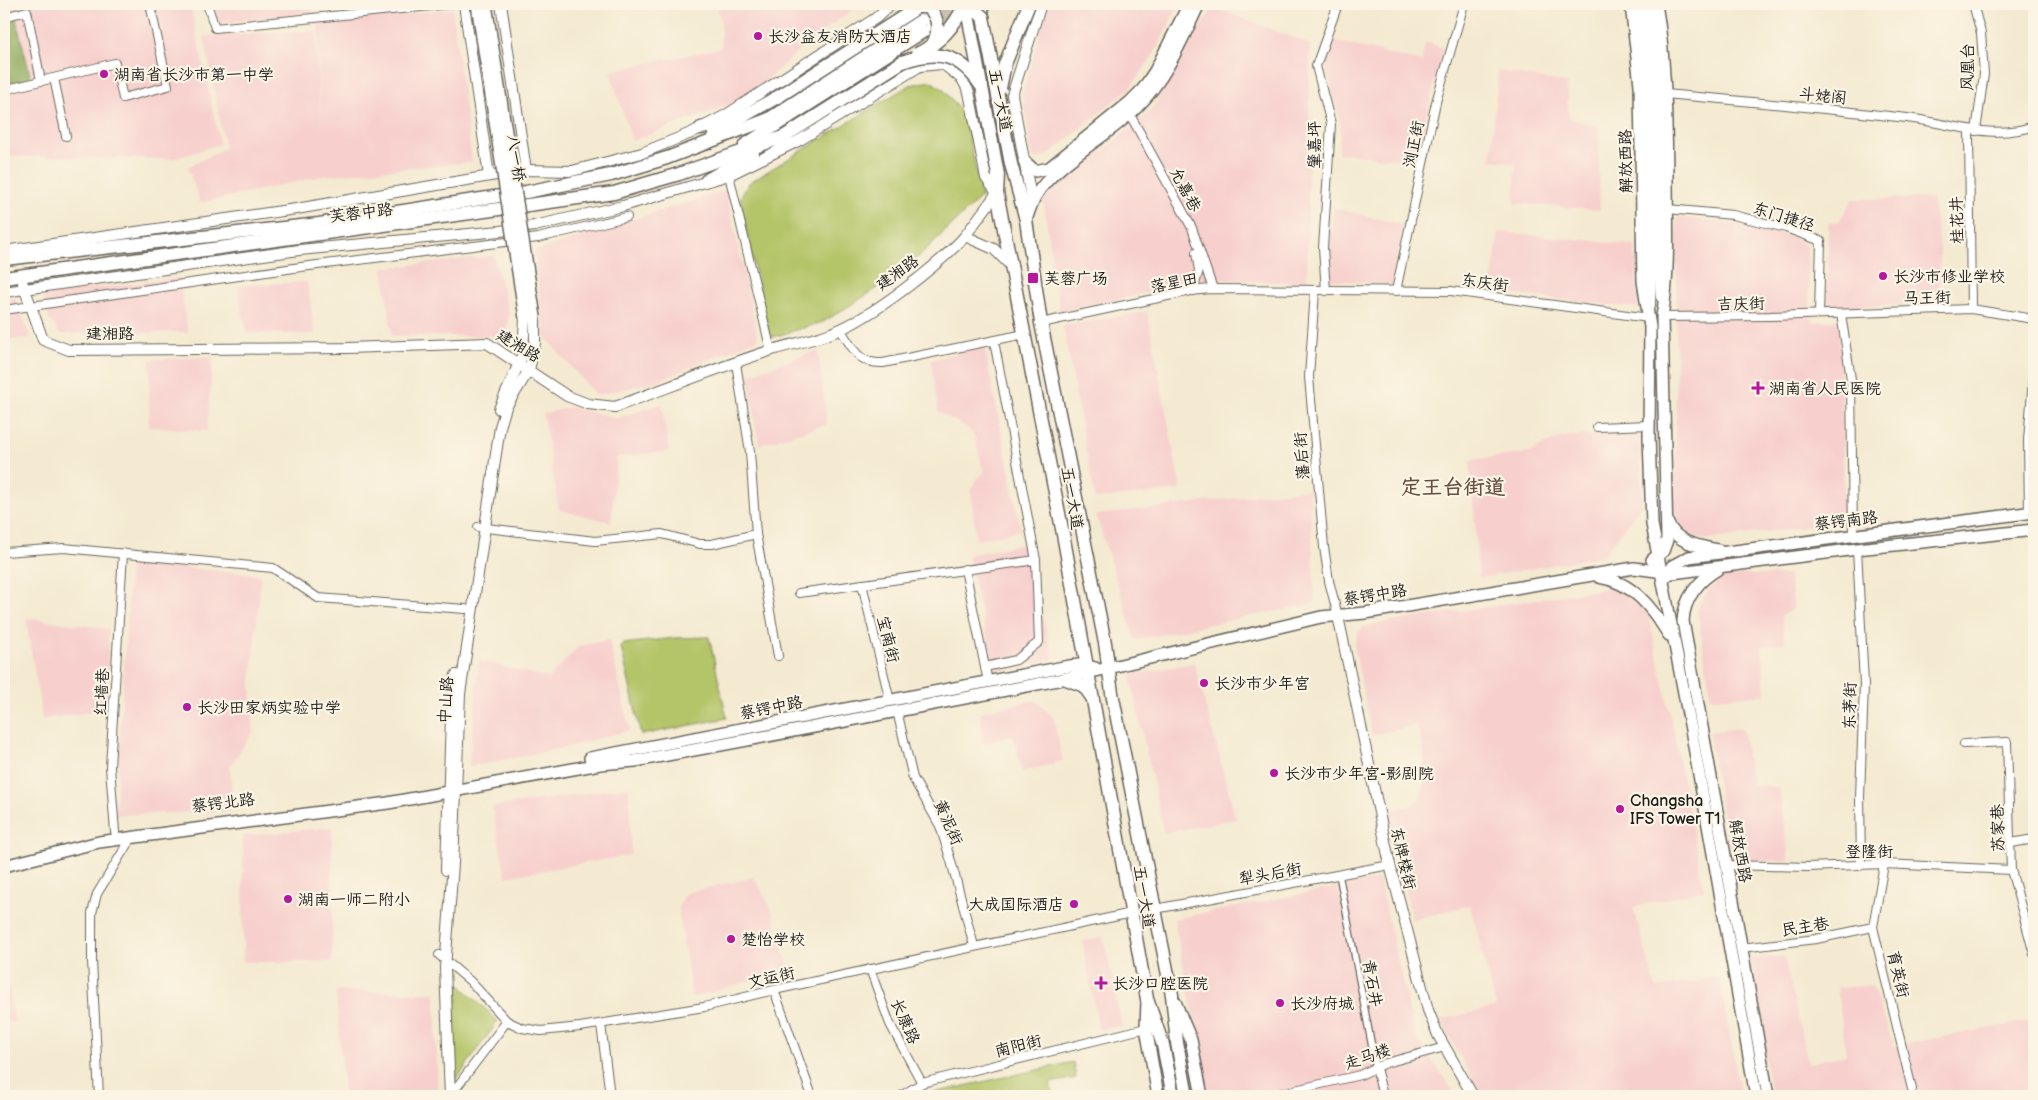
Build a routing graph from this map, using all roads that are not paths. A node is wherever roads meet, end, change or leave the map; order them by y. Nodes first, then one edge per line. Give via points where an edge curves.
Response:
1 (150, 4) edge
2 (207, 4) edge
3 (450, 4) edge
4 (464, 4) edge
5 (477, 4) edge
6 (486, 4) edge
7 (501, 4) edge
8 (891, 4) edge
9 (918, 4) edge
10 (971, 4) edge
11 (1023, 4) edge
12 (1029, 4) edge
13 (1040, 4) edge
14 (1189, 4) edge
15 (1199, 4) edge
16 (1338, 4) edge
17 (1464, 4) edge
18 (1631, 4) edge
19 (1639, 4) edge
20 (1647, 4) edge
21 (1656, 4) edge
22 (1973, 4) edge
23 (4, 17) edge
24 (1030, 33) junction
25 (932, 46) junction
26 (902, 62) junction
27 (939, 64) junction
28 (1020, 64) junction
29 (54, 78) junction
30 (962, 79) junction
31 (41, 80) junction
32 (982, 87) junction
33 (4, 90) edge
34 (1665, 94) junction
35 (999, 101) junction
36 (1125, 112) junction
37 (733, 122) junction
38 (2034, 126) edge
39 (701, 128) junction
40 (1972, 131) junction
41 (66, 136) dead end
42 (783, 138) junction
43 (707, 141) junction
44 (719, 160) junction
45 (1024, 161) junction
46 (526, 170) junction
47 (729, 175) junction
48 (489, 176) junction
49 (707, 180) junction
50 (997, 193) junction
51 (1032, 203) junction
52 (1667, 209) junction
53 (627, 217) dead end
54 (1026, 220) junction
55 (965, 236) junction
56 (1655, 241) junction
57 (4, 251) edge
58 (4, 259) edge
59 (1013, 269) junction
60 (22, 276) junction
61 (4, 278) edge
62 (1213, 289) junction
63 (24, 290) junction
64 (1193, 291) junction
65 (1315, 291) junction
66 (1326, 291) junction
67 (1396, 291) junction
68 (4, 292) edge
69 (31, 307) junction
70 (1971, 309) junction
71 (4, 310) edge
72 (1819, 314) junction
73 (1840, 314) junction
74 (530, 317) junction
75 (1662, 317) junction
76 (1649, 318) junction
77 (2034, 319) edge
78 (1041, 323) junction
79 (840, 329) junction
80 (1025, 334) junction
81 (994, 341) junction
82 (771, 351) junction
83 (736, 363) junction
84 (520, 364) junction
85 (2034, 367) edge
86 (529, 370) junction
87 (1649, 424) junction
88 (1597, 427) dead end
89 (2032, 512) edge
90 (1667, 520) junction
91 (481, 527) junction
92 (2034, 530) edge
93 (756, 534) junction
94 (1853, 535) junction
95 (1857, 549) junction
96 (4, 552) edge
97 (1727, 552) junction
98 (123, 553) junction
99 (1657, 557) junction
100 (1036, 560) junction
101 (1722, 567) junction
102 (1634, 568) junction
103 (965, 569) junction
104 (1664, 573) junction
105 (1593, 575) junction
106 (862, 584) junction
107 (1662, 588) joint
108 (798, 593) dead end
109 (465, 609) junction
110 (1338, 616) junction
111 (1081, 637) junction
112 (1673, 641) junction
113 (778, 656) dead end
114 (1140, 662) junction
115 (985, 667) junction
116 (1095, 669) junction
117 (1057, 674) junction
118 (988, 682) junction
119 (1112, 693) junction
120 (1091, 697) junction
121 (890, 701) junction
122 (897, 711) junction
123 (1964, 744) dead end
124 (452, 788) junction
125 (114, 832) junction
126 (131, 838) junction
127 (2034, 839) edge
128 (2011, 843) junction
129 (4, 858) edge
130 (1884, 864) junction
131 (1390, 865) junction
132 (1727, 865) junction
133 (1861, 865) junction
134 (4, 866) edge
135 (2011, 870) junction
136 (1339, 874) junction
137 (1155, 908) junction
138 (1132, 913) junction
139 (1873, 927) junction
140 (974, 946) junction
141 (1741, 948) junction
142 (2034, 954) edge
143 (442, 957) junction
144 (870, 969) junction
145 (774, 990) junction
146 (1172, 995) junction
147 (1147, 999) junction
148 (507, 1021) junction
149 (601, 1024) junction
150 (1146, 1028) junction
151 (1444, 1047) junction
152 (1376, 1068) junction
153 (922, 1083) junction
154 (1912, 1089) dead end
155 (1755, 1093) edge
156 (99, 1096) edge
157 (444, 1096) edge
158 (450, 1096) edge
159 (610, 1096) edge
160 (812, 1096) edge
161 (901, 1096) edge
162 (1158, 1096) edge
163 (1173, 1096) edge
164 (1187, 1096) edge
165 (1202, 1096) edge
166 (1269, 1096) edge
167 (1383, 1096) edge
168 (1473, 1096) edge
169 (1768, 1096) edge

1 - 29 street via 168,86 123,98 115,62
2 - 3 street via 215,28
4 - 48 street
5 - 74 main road, 八一桥, bridge
6 - 74 main road, 八一桥, bridge
7 - 46 street
8 - 39 street via 876,18
9 - 25 main road, bridge via 928,7 936,19 937,35
9 - 27 street
9 - 37 main road via 890,26
10 - 25 main road, bridge
10 - 32 main road, 五一大道, bridge via 971,34
10 - 35 main road, 五一大道, bridge via 983,17
11 - 24 street
12 - 35 main road, bridge via 1003,71
13 - 24 street
14 - 36 main road via 1156,71
15 - 36 main road via 1163,75 1148,95
16 - 66 street, 肇嘉坪 via 1316,66 1331,124 1323,248
17 - 67 street, 浏正街 via 1436,102
18 - 76 main road, 解放西路 via 1640,85 1643,281
19 - 56 street, 解放西路 via 1649,94
20 - 56 street, 解放西路 via 1657,95
21 - 34 main road, 解放西路
22 - 40 street, 风凰台 via 1981,33 1984,74
23 - 31 street via 27,11
24 - 28 street
25 - 26 main road, bridge
26 - 32 main road, bridge via 930,55 945,56 965,68
26 - 42 main road
27 - 30 street
27 - 47 street via 911,69 800,140
28 - 30 street
28 - 45 street via 1012,95
29 - 31 street
29 - 41 street
30 - 50 street via 969,92 986,178
31 - 33 street
32 - 50 main road, 五一大道 via 998,176
34 - 40 street, 斗姥阁 via 1910,118
34 - 52 main road, 解放西路
35 - 54 main road, 五一大道, bridge
36 - 45 main road via 1049,168 1035,171
36 - 51 main road via 1054,174
36 - 62 street, 允嘉巷 via 1192,228
36 - 64 street, 允嘉巷 via 1195,250 1199,270
37 - 39 main road
37 - 43 main road
38 - 40 street, 斗姥阁 via 1999,132
39 - 46 street via 642,153 572,171
40 - 70 street, 桂花井
42 - 44 main road
42 - 49 main road
43 - 44 main road via 769,119 923,26 805,108
43 - 58 main road, 芙蓉中路 via 632,170 526,192 319,224
44 - 60 main road, 芙蓉中路 via 646,185 578,200
45 - 51 street
46 - 48 street
47 - 49 street
47 - 82 street
48 - 57 street via 296,210
49 - 63 street via 623,206 534,226 299,250
50 - 55 street, 建湘路
50 - 59 main road, 五一大道
51 - 54 main road
52 - 72 street, 东门捷径 via 1733,215 1786,228 1821,241
52 - 75 main road, 解放西路 via 1668,283
53 - 69 street via 538,238 301,267
54 - 78 main road, 五一大道
55 - 59 street via 994,248
55 - 79 street, 建湘路 via 949,254 870,312
56 - 75 street, 解放西路
56 - 76 street, 解放西路
59 - 80 main road, 五一大道
60 - 61 main road, 芙蓉中路
60 - 63 street, 建湘路
62 - 64 street, 落星田
62 - 65 street, 落星田
63 - 68 street
63 - 69 street, 建湘路
64 - 78 street, 落星田
65 - 66 street, 东庆街
65 - 110 street, 藩后街 via 1309,377 1324,547
66 - 67 street, 东庆街
67 - 76 street, 东庆街 via 1452,291
69 - 71 street
69 - 84 street, 建湘路 via 43,340 69,350 348,348 488,343
70 - 73 street, 马王街
70 - 77 street, 马王街
72 - 73 street, 马王街
72 - 75 street, 吉庆街
73 - 94 street via 1851,379
74 - 84 street, 中山路
74 - 86 street, 中山路 via 535,343
75 - 90 main road, 解放西路
76 - 87 main road, 解放西路
78 - 116 main road, 五一大道 via 1080,512
79 - 81 street via 860,357 870,364
79 - 82 street, 建湘路
80 - 81 street
80 - 111 main road, 五一大道
81 - 100 street
82 - 83 street, 建湘路
83 - 86 street, 建湘路 via 615,407 588,404 567,396
83 - 93 street via 750,452
84 - 86 street, 建湘路
84 - 91 street, 中山路 via 493,426
85 - 89 street via 2028,440
86 - 91 street, 中山路 via 506,406
87 - 88 street
87 - 99 main road, 解放西路 via 1652,524
89 - 94 main road, 蔡锷南路
90 - 97 main road via 1672,532 1683,541
90 - 99 main road, 解放西路 via 1666,545
91 - 93 street via 595,541 662,534 700,544
91 - 109 street, 中山路
91 - 124 street, 中山路 via 462,671
92 - 95 main road, 蔡锷南路
93 - 113 street
94 - 97 main road, 蔡锷南路
95 - 101 main road, 蔡锷南路
95 - 133 street, 东茅街 via 1864,684
96 - 98 street via 64,548
97 - 104 main road, 蔡锷南路 via 1682,559
98 - 109 street via 273,568 318,598
98 - 125 street, 红墙巷 via 110,767
99 - 102 main road
99 - 104 main road, 解放西路
100 - 103 street
100 - 115 street via 1039,642 1016,660
101 - 104 main road, 蔡锷南路
101 - 132 main road, 解放西路 via 1696,587 1686,605 1683,621
102 - 104 main road, 蔡锷中路
102 - 105 main road, 蔡锷中路
103 - 106 street
103 - 115 street
104 - 107 main road, 蔡锷南路
105 - 110 main road, 蔡锷中路
105 - 112 main road via 1635,592
106 - 108 street
106 - 121 street, 宝南街
107 - 112 main road, 解放西路
109 - 124 street, 中山路 via 453,693
110 - 114 main road, 蔡锷中路 via 1306,620
110 - 131 street, 东牌楼街
111 - 116 main road, 五一大道
111 - 117 main road via 1074,658
112 - 155 main road, 解放西路
114 - 116 main road, 蔡锷中路
114 - 119 main road via 1116,678
115 - 118 street
116 - 117 main road, 蔡锷中路
116 - 119 main road, 五一大道
116 - 120 main road, 五一大道
117 - 118 main road, 蔡锷中路
117 - 120 main road via 1077,682
117 - 122 main road, 蔡锷中路
118 - 121 main road, 蔡锷中路
119 - 137 main road, 五一大道
120 - 138 main road, 五一大道
121 - 124 main road, 蔡锷中路
122 - 124 main road, 蔡锷中路 via 647,759
122 - 140 street, 黄泥街 via 914,778 940,826 952,861
123 - 128 street, 苏家巷 via 2007,742
124 - 125 main road, 蔡锷北路
124 - 126 main road, 蔡锷北路 via 295,816
124 - 143 street, 中山路
125 - 129 main road, 蔡锷北路
126 - 134 main road, 蔡锷北路 via 91,844
126 - 156 street via 97,894 92,913
127 - 128 street
128 - 135 street, 苏家巷
130 - 133 street, 登隆街
130 - 135 street, 登隆街
130 - 139 street, 育英街
131 - 136 street, 犁头后街
131 - 151 street, 东牌楼街 via 1428,1010
132 - 133 street, 登隆街
132 - 141 main road, 解放西路
135 - 142 street, 苏家巷
136 - 137 street, 犁头后街
136 - 152 street, 青石井
137 - 146 main road, 五一大道
138 - 140 street, 文运街
138 - 147 main road, 五一大道
139 - 141 street, 民主巷 via 1808,940
139 - 154 street, 育英街
140 - 144 street, 文运街
141 - 169 main road, 解放西路
143 - 148 street
143 - 157 street, 中山路 via 439,994
143 - 158 street, 中山路
144 - 145 street, 文运街
144 - 153 street, 长康路 via 890,1024
145 - 149 street, 文运街 via 704,1007
145 - 160 street
146 - 164 main road, 五一大道
146 - 165 main road, 五一大道 via 1190,1040
147 - 150 main road, 五一大道
147 - 163 main road, 五一大道 via 1163,1045
148 - 149 street, 文运街 via 522,1028 541,1030
148 - 158 street
149 - 159 street
150 - 153 street, 南阳街
150 - 162 main road, 五一大道
151 - 152 street, 走马楼
151 - 168 street, 东牌楼街
152 - 166 street, 走马楼 via 1360,1076
152 - 167 street, 青石井
153 - 161 street, 南阳街

